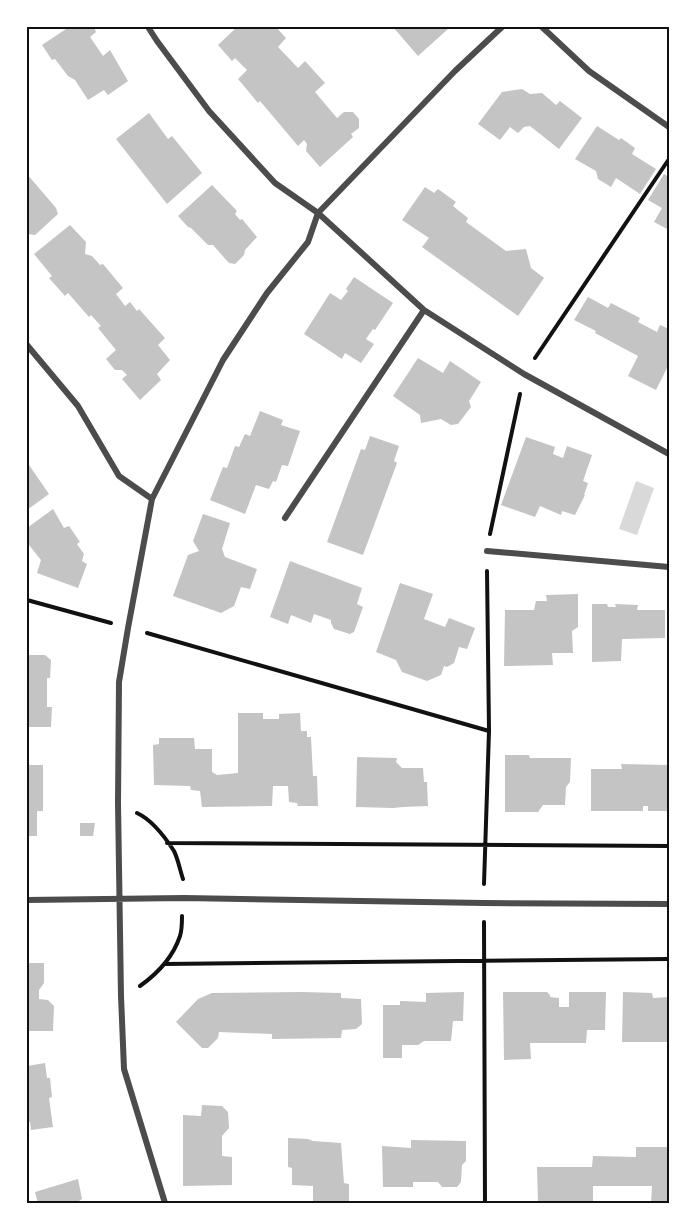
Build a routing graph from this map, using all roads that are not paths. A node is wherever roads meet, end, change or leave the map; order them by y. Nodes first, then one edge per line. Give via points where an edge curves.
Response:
1 (148, 27) edge
2 (502, 27) edge
3 (542, 27) edge
4 (669, 127) edge
5 (318, 213) junction
6 (424, 310) junction
7 (27, 345) edge
8 (669, 454) edge
9 (152, 499) junction
10 (285, 518) dead end
11 (487, 551) road end
12 (669, 567) edge
13 (119, 899) junction
14 (27, 900) edge
15 (669, 904) edge
16 (165, 1203) edge

1 - 5 street via 209,111 275,183
2 - 5 street
3 - 4 street via 589,71
5 - 6 street
5 - 9 street via 308,242 267,293 223,360
6 - 8 street via 524,374
6 - 10 street
7 - 9 street via 78,406 119,476
9 - 13 street via 119,682
11 - 12 street
13 - 14 street
13 - 15 street
13 - 16 street via 124,1069

